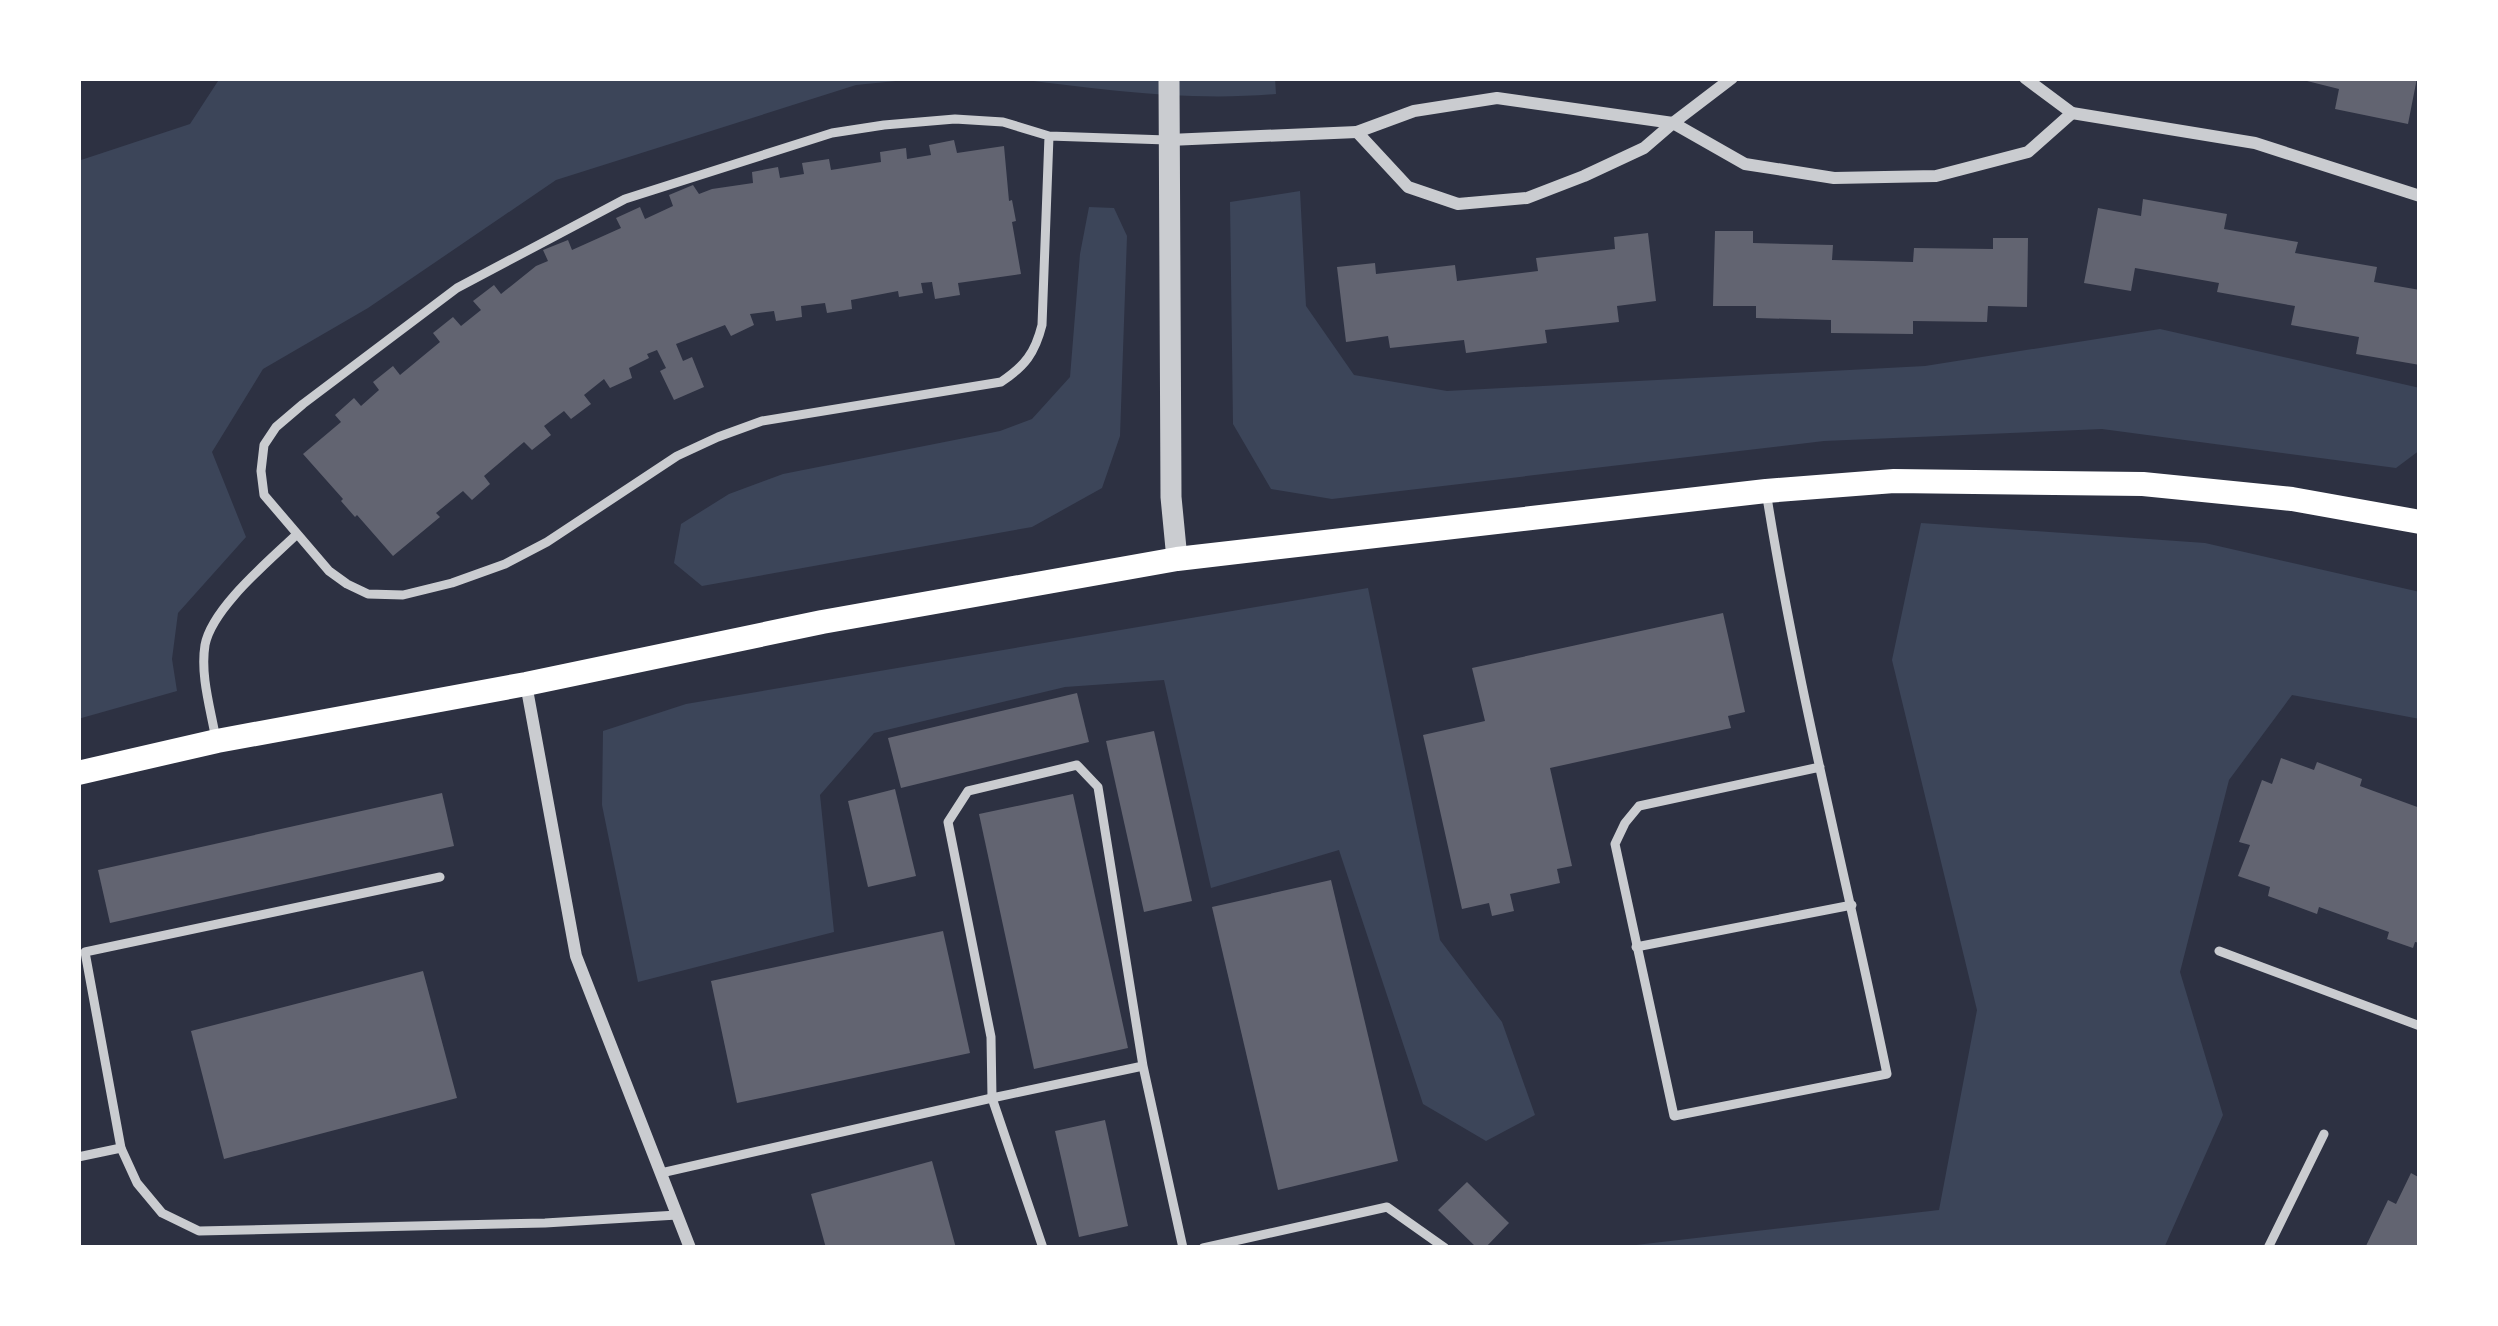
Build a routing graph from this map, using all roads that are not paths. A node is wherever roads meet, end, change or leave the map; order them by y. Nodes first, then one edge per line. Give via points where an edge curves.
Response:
1 (1169, 78) edge
2 (1732, 78) edge
3 (2025, 78) edge
4 (2072, 113) junction
5 (1672, 123) junction
6 (1357, 132) junction
7 (1049, 136) junction
8 (1167, 140) junction
9 (2420, 196) edge
10 (1766, 490) junction
11 (2420, 522) edge
12 (296, 535) junction
13 (1177, 559) junction
14 (526, 684) junction
15 (217, 741) junction
16 (1820, 767) junction
17 (78, 773) edge
18 (440, 877) dead end
19 (1852, 905) junction
20 (1636, 947) junction
21 (2219, 951) dead end
22 (81, 953) edge
23 (2420, 1026) edge
24 (1143, 1066) junction
25 (992, 1098) junction
26 (2324, 1134) dead end
27 (121, 1148) junction
28 (78, 1156) edge
29 (661, 1173) junction
30 (676, 1215) junction
31 (199, 1231) junction
32 (195, 1248) edge
33 (691, 1248) edge
34 (1043, 1248) edge
35 (1183, 1248) edge
36 (1203, 1248) edge
37 (1445, 1248) edge
38 (2268, 1248) edge

1 - 8 street
2 - 5 street
3 - 4 street
4 - 5 street via 2028,152 1936,176 1875,178 1745,164
4 - 9 street via 2255,143
5 - 6 street via 1497,98 1414,111
5 - 6 street via 1644,148 1527,198 1458,204 1408,187
6 - 8 street
7 - 8 lane
7 - 12 lane via 955,118 832,133 625,199 457,288 302,404 264,445 264,495
7 - 12 lane via 1042,325 1024,367 1001,382 762,421 718,436 505,564 403,595 347,584
8 - 13 street
10 - 11 main road via 1894,481 2144,484
10 - 13 main road
10 - 16 lane
12 - 15 lane via 221,612 206,643
13 - 14 main road
14 - 15 main road
14 - 29 street via 576,956
15 - 17 main road
16 - 19 lane
16 - 20 lane via 1640,806 1615,844
18 - 22 lane
19 - 20 lane
19 - 20 lane via 1887,1074 1674,1116
21 - 23 lane
22 - 27 lane
24 - 25 lane
24 - 25 lane via 1099,787 1077,765 968,790 948,822 991,1037
24 - 35 lane
25 - 29 lane
25 - 34 lane
26 - 38 lane
27 - 28 lane
27 - 31 lane via 161,1213
29 - 30 street
30 - 31 lane
30 - 33 street
31 - 32 lane
36 - 37 lane via 1387,1208

